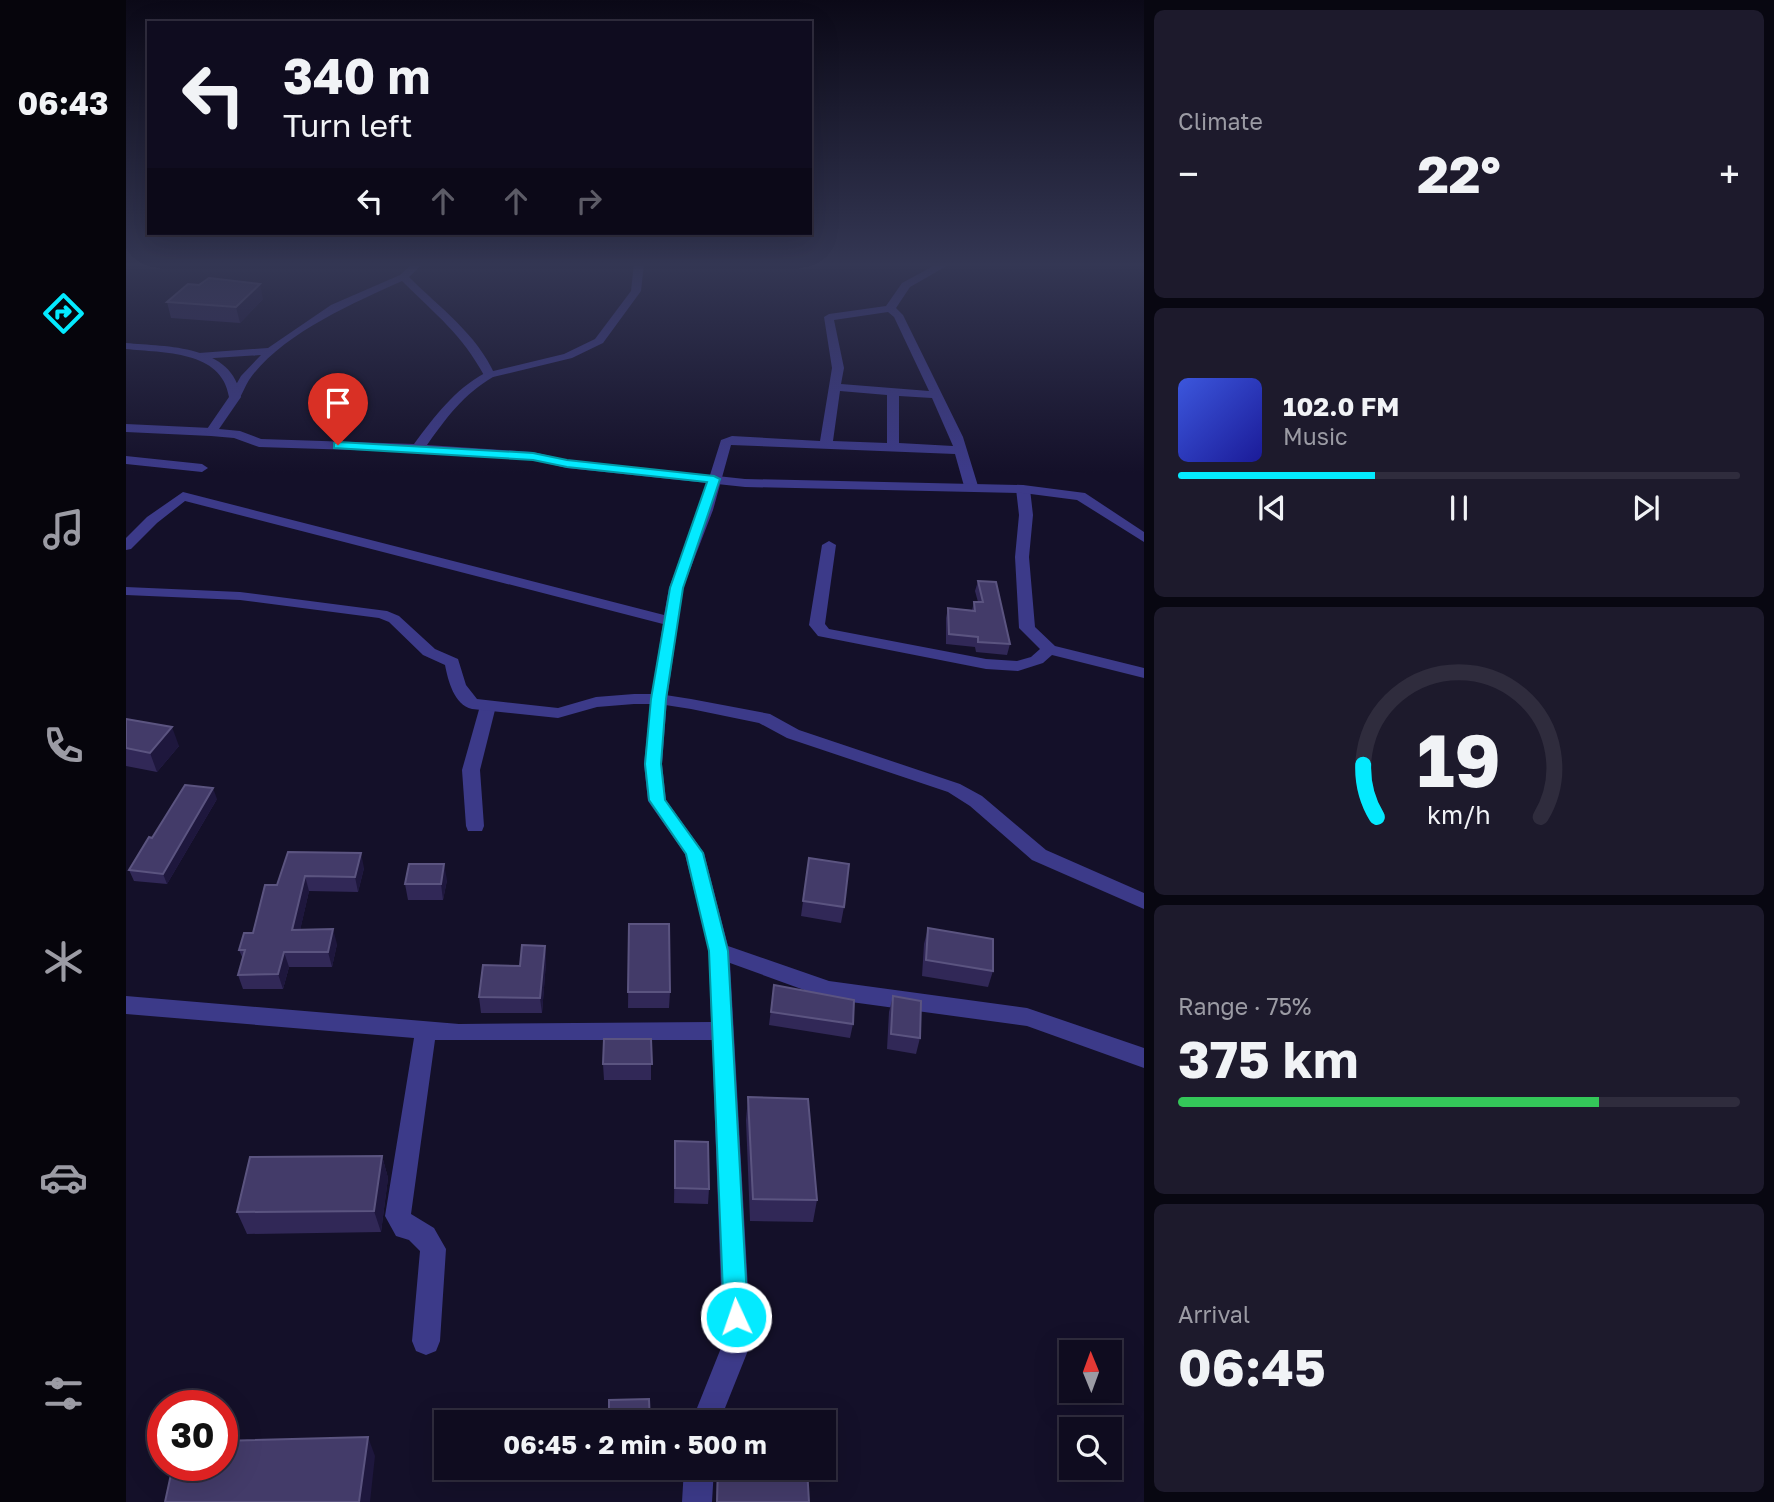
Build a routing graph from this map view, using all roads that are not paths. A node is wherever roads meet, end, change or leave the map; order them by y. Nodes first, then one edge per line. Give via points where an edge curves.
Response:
1 (297, 333) edge
2 (463, 333) edge
3 (605, 333) edge
4 (832, 333) edge
5 (907, 333) edge
6 (126, 346) edge
7 (271, 351) junction
8 (199, 356) junction
9 (489, 375) junction
10 (836, 387) junction
11 (893, 392) junction
12 (936, 395) junction
13 (235, 397) junction
14 (127, 428) edge
15 (211, 432) junction
16 (826, 444) junction
17 (893, 447) junction
18 (418, 448) junction
19 (961, 450) junction
20 (126, 460) edge
21 (202, 468) dead end
22 (714, 479) junction
23 (971, 486) junction
24 (1023, 489) junction
25 (1144, 538) edge
26 (829, 545) dead end
27 (126, 547) edge
28 (126, 591) edge
29 (670, 621) junction
30 (1049, 649) junction
31 (1144, 673) edge
32 (659, 699) junction
33 (488, 706) junction
34 (475, 826) dead end
35 (1144, 901) edge
36 (719, 951) junction
37 (126, 1005) edge
38 (426, 1029) junction
39 (721, 1031) junction
40 (1144, 1058) edge
41 (426, 1341) dead end
42 (710, 1410) edge
43 (698, 1480) edge
44 (697, 1502) edge

1 - 7 street
2 - 9 street via 484,358
3 - 9 street via 599,341 568,356
4 - 10 street
5 - 12 street
6 - 8 street
7 - 8 street
7 - 13 street via 245,378
8 - 13 street via 219,365 231,379
9 - 18 street via 457,396
10 - 11 street
10 - 16 street
11 - 12 street
11 - 17 street
12 - 19 street
13 - 15 street
14 - 15 street
15 - 18 street via 236,434 259,443
16 - 17 street
16 - 22 street via 732,440 725,443
17 - 19 street
18 - 22 street via 533,456 567,464
19 - 23 street
20 - 21 street
22 - 23 street via 803,485
22 - 29 street via 676,588
23 - 24 street
24 - 25 street via 1080,496
24 - 30 street via 1027,628
26 - 30 street via 817,625 824,633 986,664 1018,666 1037,660
27 - 29 street via 183,496
28 - 33 street via 240,596 382,614 394,619 429,652 452,662 458,686 472,705
29 - 32 street
30 - 31 street
32 - 33 street via 596,702 558,713
32 - 35 street via 764,718 793,734 954,788 1039,855
32 - 36 street via 653,764 657,800 694,853
33 - 34 street via 471,770
36 - 39 street
36 - 40 street via 829,990 1027,1017
37 - 38 street
38 - 39 street via 459,1033
38 - 41 street via 398,1216 405,1227 426,1236 433,1249
39 - 42 street via 737,1343
43 - 44 street

